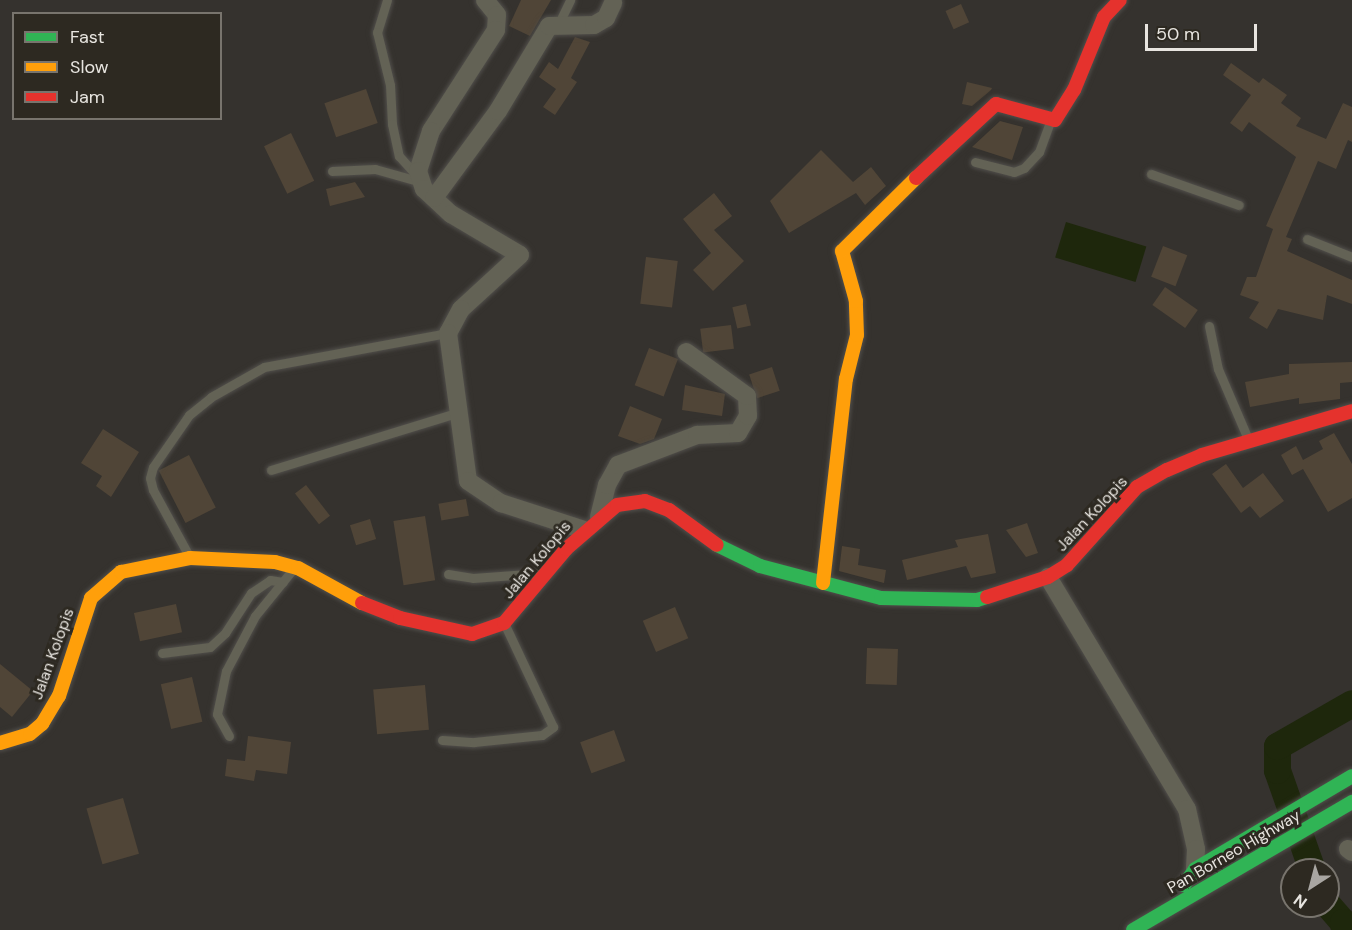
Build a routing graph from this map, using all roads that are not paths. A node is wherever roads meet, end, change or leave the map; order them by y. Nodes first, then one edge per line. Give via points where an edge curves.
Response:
1 (387, 0) edge
2 (485, 0) edge
3 (570, 0) edge
4 (1120, 0) edge
5 (613, 3) dead end
6 (558, 25) junction
7 (1050, 122) junction
8 (975, 162) dead end
9 (332, 171) dead end
10 (1151, 174) dead end
11 (418, 179) junction
12 (434, 198) junction
13 (1239, 205) dead end
14 (1307, 239) dead end
15 (1352, 257) edge
16 (1209, 326) dead end
17 (448, 333) junction
18 (686, 352) dead end
19 (1352, 411) edge
20 (456, 413) junction
21 (1250, 442) junction
22 (271, 470) dead end
23 (599, 518) junction
24 (584, 530) junction
25 (190, 558) junction
26 (295, 567) junction
27 (546, 572) junction
28 (448, 574) dead end
29 (1048, 577) junction
30 (283, 582) junction
31 (823, 583) junction
32 (504, 623) junction
33 (162, 654) dead end
34 (229, 736) dead end
35 (442, 740) dead end
36 (0, 743) edge
37 (1346, 779) edge
38 (1351, 803) edge
39 (1196, 869) junction
40 (1172, 908) junction
41 (1132, 930) edge

1 - 11 lane via 377,32 390,85 392,124 399,156
2 - 11 street via 497,15 496,30 431,131
3 - 6 lane
4 - 7 main road via 1104,17 1062,112
5 - 6 street via 606,18 594,25
6 - 12 street via 546,30 498,111
7 - 8 lane via 1038,152 1024,168 1014,172
7 - 31 main road via 1007,104 996,104 846,243 842,252 856,301 857,335 846,379
9 - 11 lane via 375,169
10 - 13 lane
11 - 12 street
12 - 17 street via 451,214 520,255 460,309
14 - 15 lane
16 - 21 lane via 1218,369
17 - 20 street
17 - 25 lane via 264,367 211,397 189,415 153,467 150,478
18 - 23 street via 747,396 747,416 738,433 697,435 618,465 607,485
19 - 21 main road, Jalan Kolopis
20 - 22 lane
20 - 24 street via 468,481 501,503
21 - 29 main road, Jalan Kolopis via 1202,456 1137,487 1067,565
23 - 24 main road, Jalan Kolopis
23 - 31 main road, Jalan Kolopis via 617,505 645,501 669,510 738,558
24 - 27 main road, Jalan Kolopis
25 - 26 main road, Jalan Kolopis via 253,558
25 - 36 main road, Jalan Kolopis via 121,572 102,585 91,598 58,696 42,724 30,734
26 - 30 lane
26 - 32 main road, Jalan Kolopis via 357,601 437,629 472,634
27 - 28 lane via 473,578
27 - 32 main road, Jalan Kolopis
29 - 31 main road, Jalan Kolopis via 986,598 949,602 881,598
29 - 39 street via 1187,809
30 - 33 lane via 271,580 258,587 210,647
30 - 34 lane via 255,616 226,671 217,714
32 - 35 lane via 553,727 542,735 474,742
37 - 39 main road
38 - 40 main road, Pan Borneo Highway
39 - 40 main road
40 - 41 main road, Pan Borneo Highway

